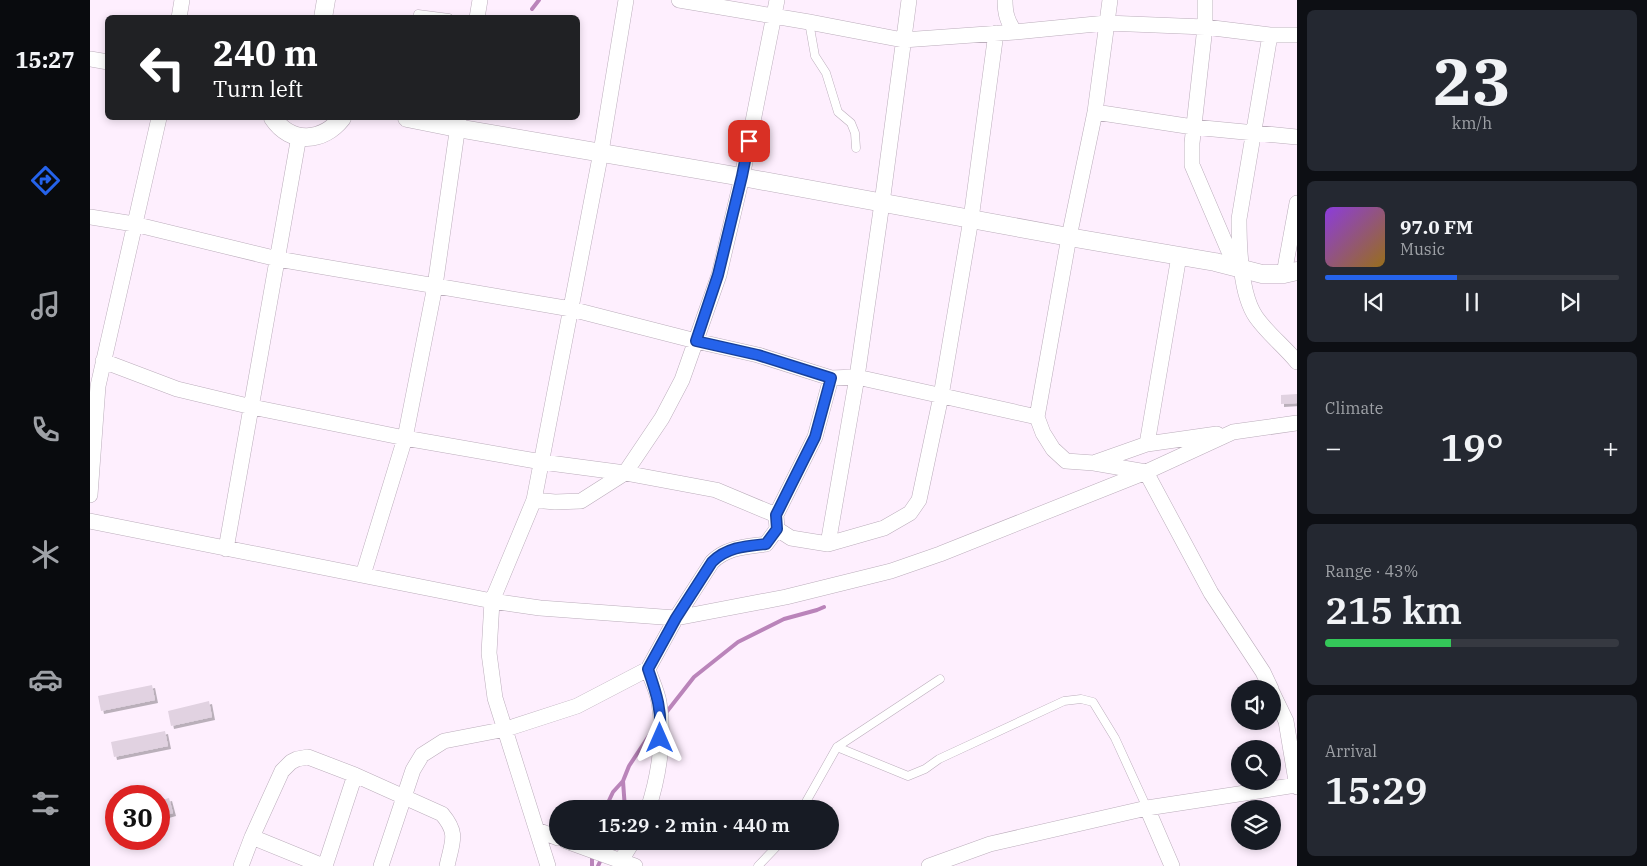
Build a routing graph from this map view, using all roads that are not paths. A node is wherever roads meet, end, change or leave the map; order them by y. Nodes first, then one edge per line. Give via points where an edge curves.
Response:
1 (182, 0) edge
2 (326, 0) edge
3 (480, 0) edge
4 (626, 0) edge
5 (679, 0) edge
6 (776, 0) edge
7 (909, 0) edge
8 (1110, 0) edge
9 (1205, 0) edge
10 (1005, 7) edge
11 (418, 14) dead end
12 (180, 15) edge
13 (324, 15) edge
14 (426, 15) edge
15 (477, 15) edge
16 (773, 17) junction
17 (809, 22) junction
18 (1106, 23) junction
19 (1205, 27) junction
20 (1015, 32) junction
21 (997, 33) junction
22 (1270, 34) junction
23 (1297, 35) edge
24 (903, 40) junction
25 (90, 59) edge
26 (105, 62) edge
27 (1095, 112) junction
28 (159, 120) edge
29 (274, 120) edge
30 (340, 120) edge
31 (427, 120) edge
32 (458, 123) edge
33 (1193, 127) junction
34 (1254, 133) junction
35 (299, 136) junction
36 (1297, 137) edge
37 (856, 148) dead end
38 (601, 152) junction
39 (742, 176) junction
40 (882, 203) junction
41 (1297, 203) edge
42 (90, 217) edge
43 (971, 219) junction
44 (134, 224) junction
45 (1069, 237) junction
46 (1179, 256) junction
47 (278, 259) junction
48 (1239, 269) junction
49 (1290, 273) edge
50 (435, 286) junction
51 (571, 309) junction
52 (696, 341) junction
53 (103, 361) junction
54 (1297, 362) edge
55 (857, 377) junction
56 (831, 378) junction
57 (94, 385) edge
58 (941, 396) junction
59 (252, 407) junction
60 (1037, 417) junction
61 (1297, 423) edge
62 (1233, 432) junction
63 (405, 438) junction
64 (1147, 444) junction
65 (542, 462) junction
66 (1094, 463) junction
67 (1146, 472) junction
68 (624, 473) junction
69 (90, 494) edge
70 (534, 500) junction
71 (90, 521) edge
72 (777, 522) junction
73 (828, 544) junction
74 (226, 549) junction
75 (364, 576) junction
76 (492, 601) junction
77 (676, 618) junction
78 (648, 669) junction
79 (940, 679) dead end
80 (1267, 680) edge
81 (1281, 710) edge
82 (506, 730) junction
83 (838, 747) junction
84 (355, 775) junction
85 (1297, 786) edge
86 (404, 797) junction
87 (651, 800) edge
88 (807, 800) edge
89 (1147, 808) junction
90 (537, 830) junction
91 (549, 835) edge
92 (252, 837) junction
93 (590, 850) edge
94 (631, 850) edge
95 (773, 850) edge
96 (628, 864) edge
97 (241, 866) edge
98 (324, 866) edge
99 (381, 866) edge
100 (447, 866) edge
101 (548, 866) edge
102 (758, 866) edge
103 (929, 866) edge
104 (1172, 866) edge

1 - 12 street
2 - 13 street
3 - 15 street
4 - 38 street
5 - 16 street
6 - 16 street
7 - 24 street
8 - 18 street
9 - 19 street
10 - 20 street via 1008,23
10 - 21 street
11 - 14 lane
16 - 17 street
16 - 39 street
17 - 24 street
17 - 37 lane via 815,56 826,73 838,112 851,124
18 - 19 street
18 - 20 street
18 - 27 street
19 - 22 street
19 - 33 street
20 - 21 street
21 - 24 street
21 - 43 street
22 - 23 street
22 - 34 street
24 - 40 street
25 - 26 street
27 - 33 street
27 - 45 street
28 - 44 street
29 - 35 street via 287,132
30 - 35 street via 325,133
31 - 32 street
32 - 38 street
32 - 50 street
33 - 34 street
33 - 48 street via 1192,165
34 - 36 street
34 - 48 street via 1239,219
35 - 47 street
38 - 39 street
38 - 51 street
39 - 40 street
39 - 52 street via 718,275
40 - 43 street
40 - 55 street
41 - 49 street
42 - 44 street
43 - 45 street
43 - 58 street
44 - 47 street
44 - 53 street
45 - 46 street
45 - 60 street
46 - 48 street
46 - 64 street
47 - 50 street
47 - 59 street
48 - 49 street via 1262,274
48 - 54 street via 1254,315
50 - 51 street
50 - 63 street
51 - 52 street
51 - 65 street
52 - 56 street via 758,355
52 - 68 street via 682,380 662,418
53 - 57 street
53 - 59 street via 177,389
55 - 56 street
55 - 58 street
55 - 73 street
56 - 72 street via 815,437
57 - 69 street
58 - 60 street
58 - 73 street via 919,500 910,513 884,528
59 - 63 street
59 - 74 street
60 - 66 street via 1053,449 1066,461
61 - 62 street
62 - 64 street
62 - 67 street
63 - 65 street
63 - 75 street
64 - 66 street
65 - 68 street
65 - 70 street
66 - 67 street
67 - 77 street via 891,571 786,597
67 - 80 street via 1210,593
68 - 70 street via 581,500
68 - 72 street via 716,490
70 - 76 street
71 - 74 street
72 - 73 street via 791,538
72 - 77 street via 766,544 720,554
74 - 75 street
75 - 76 street
76 - 77 street via 540,608
76 - 82 street via 489,653 495,698
77 - 78 street
78 - 82 street via 577,706
78 - 87 street via 659,700 661,723 657,777
79 - 83 lane
81 - 85 street via 1286,721
82 - 86 street via 444,741 422,755
82 - 90 street
83 - 88 lane
83 - 89 lane via 908,776 1064,701 1081,699 1093,702 1115,738
84 - 86 street
84 - 92 street via 308,757 291,762 282,771
84 - 98 street
85 - 89 street
86 - 99 street
86 - 100 street via 442,814 451,824 454,834
89 - 103 street via 990,844
89 - 104 street
90 - 91 street
90 - 101 street
92 - 97 street
92 - 98 street
93 - 96 street
94 - 96 street
95 - 102 lane

